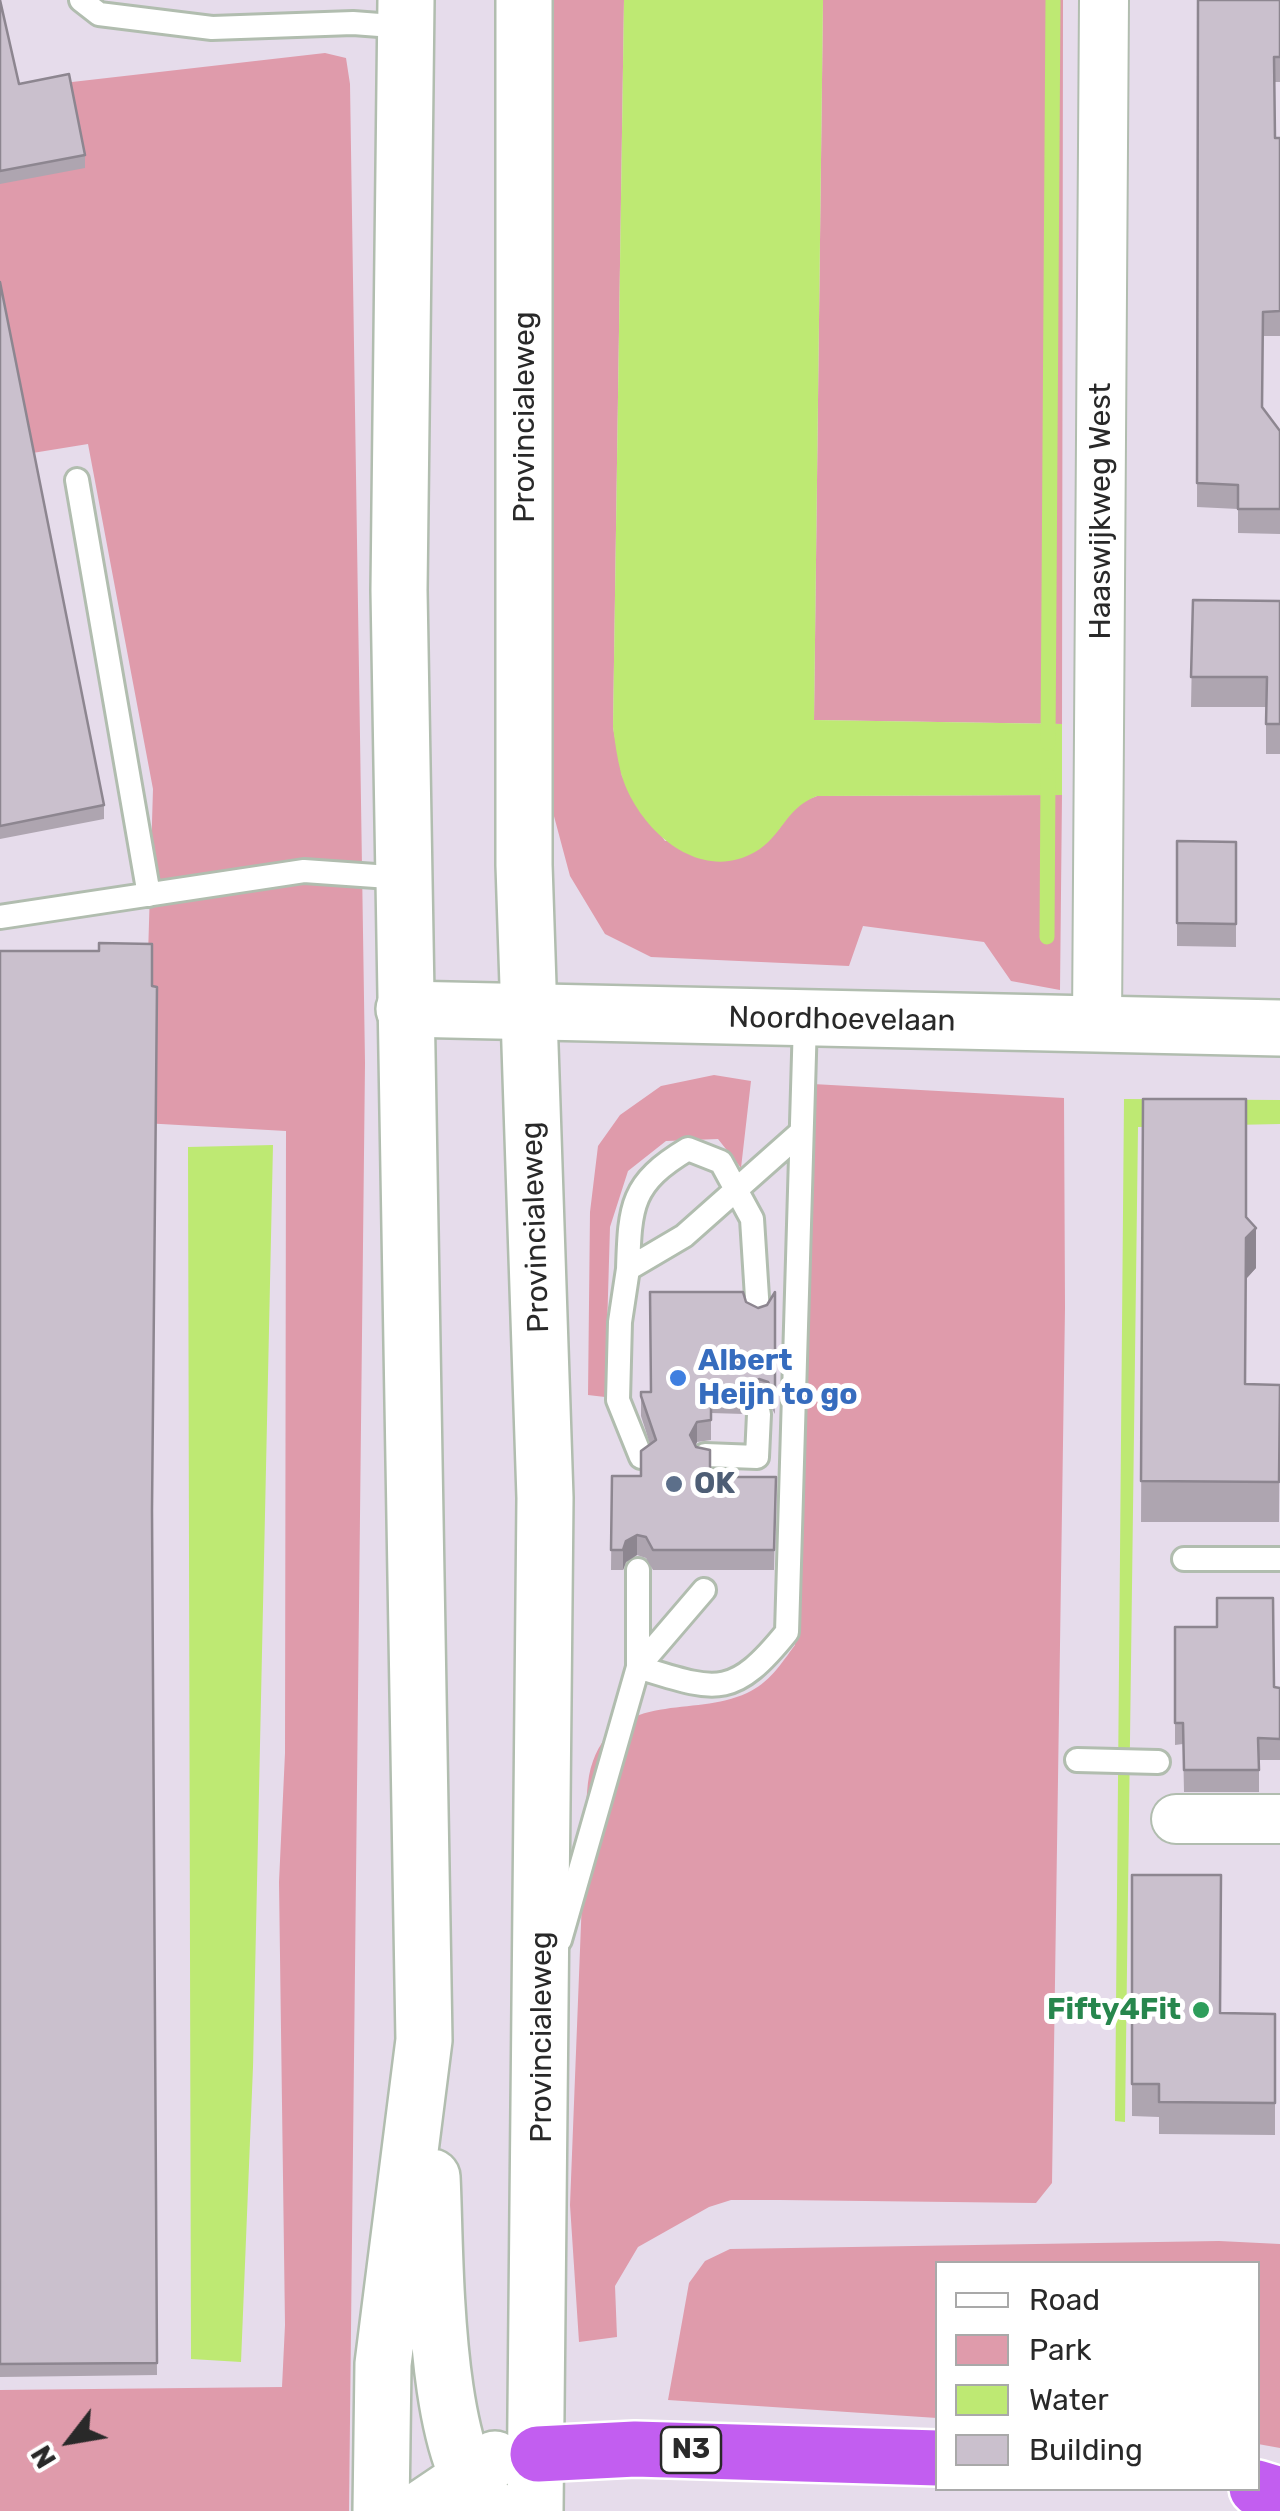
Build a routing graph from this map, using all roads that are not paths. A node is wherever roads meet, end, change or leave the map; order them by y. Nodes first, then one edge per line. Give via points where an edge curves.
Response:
1 (81, 0) edge
2 (524, 0) edge
3 (1104, 0) edge
4 (406, 14) edge
5 (77, 480) dead end
6 (404, 878) junction
7 (149, 894) junction
8 (0, 917) edge
9 (404, 1009) junction
10 (529, 1012) junction
11 (804, 1021) junction
12 (1097, 1023) junction
13 (1280, 1028) edge
14 (799, 1134) junction
15 (736, 1195) junction
16 (628, 1269) junction
17 (758, 1312) edge
18 (758, 1414) dead end
19 (706, 1455) edge
20 (642, 1456) edge
21 (1184, 1559) dead end
22 (1280, 1559) edge
23 (638, 1570) dead end
24 (704, 1590) dead end
25 (638, 1667) junction
26 (1078, 1760) dead end
27 (1158, 1762) dead end
28 (1176, 1819) dead end
29 (1280, 1819) edge
30 (542, 1996) junction
31 (424, 2040) junction
32 (538, 2454) junction
33 (935, 2458) edge
34 (482, 2493) edge
35 (381, 2511) edge
36 (418, 2511) edge
37 (536, 2511) edge

1 - 4 lane via 99,14 212,28 353,23
2 - 10 main road, Provincialeweg
3 - 12 street, Haaswijkweg West
4 - 6 main road via 399,590
5 - 7 lane
6 - 7 lane via 304,871
6 - 9 main road
7 - 8 lane
9 - 10 main road, Noordhoevelaan
9 - 31 main road
10 - 11 main road, Noordhoevelaan
10 - 30 main road, Provincialeweg via 545,1498
11 - 12 main road, Noordhoevelaan
11 - 14 lane
12 - 13 main road, Noordhoevelaan
14 - 15 lane
14 - 25 lane via 787,1632 755,1672 706,1688
15 - 16 lane
15 - 16 lane via 720,1162 688,1148 666,1161 641,1187 630,1222
15 - 17 lane via 752,1219
16 - 20 lane via 618,1400
18 - 19 lane via 757,1457
21 - 22 lane
23 - 25 lane
24 - 25 lane
25 - 30 lane
26 - 27 lane
28 - 29 street
30 - 32 main road, Provincialeweg
31 - 34 main road via 449,2419
31 - 35 main road via 383,2364
32 - 33 highway, N3 via 635,2449
32 - 34 main road via 498,2458
32 - 37 main road, Provincialeweg
34 - 36 main road

